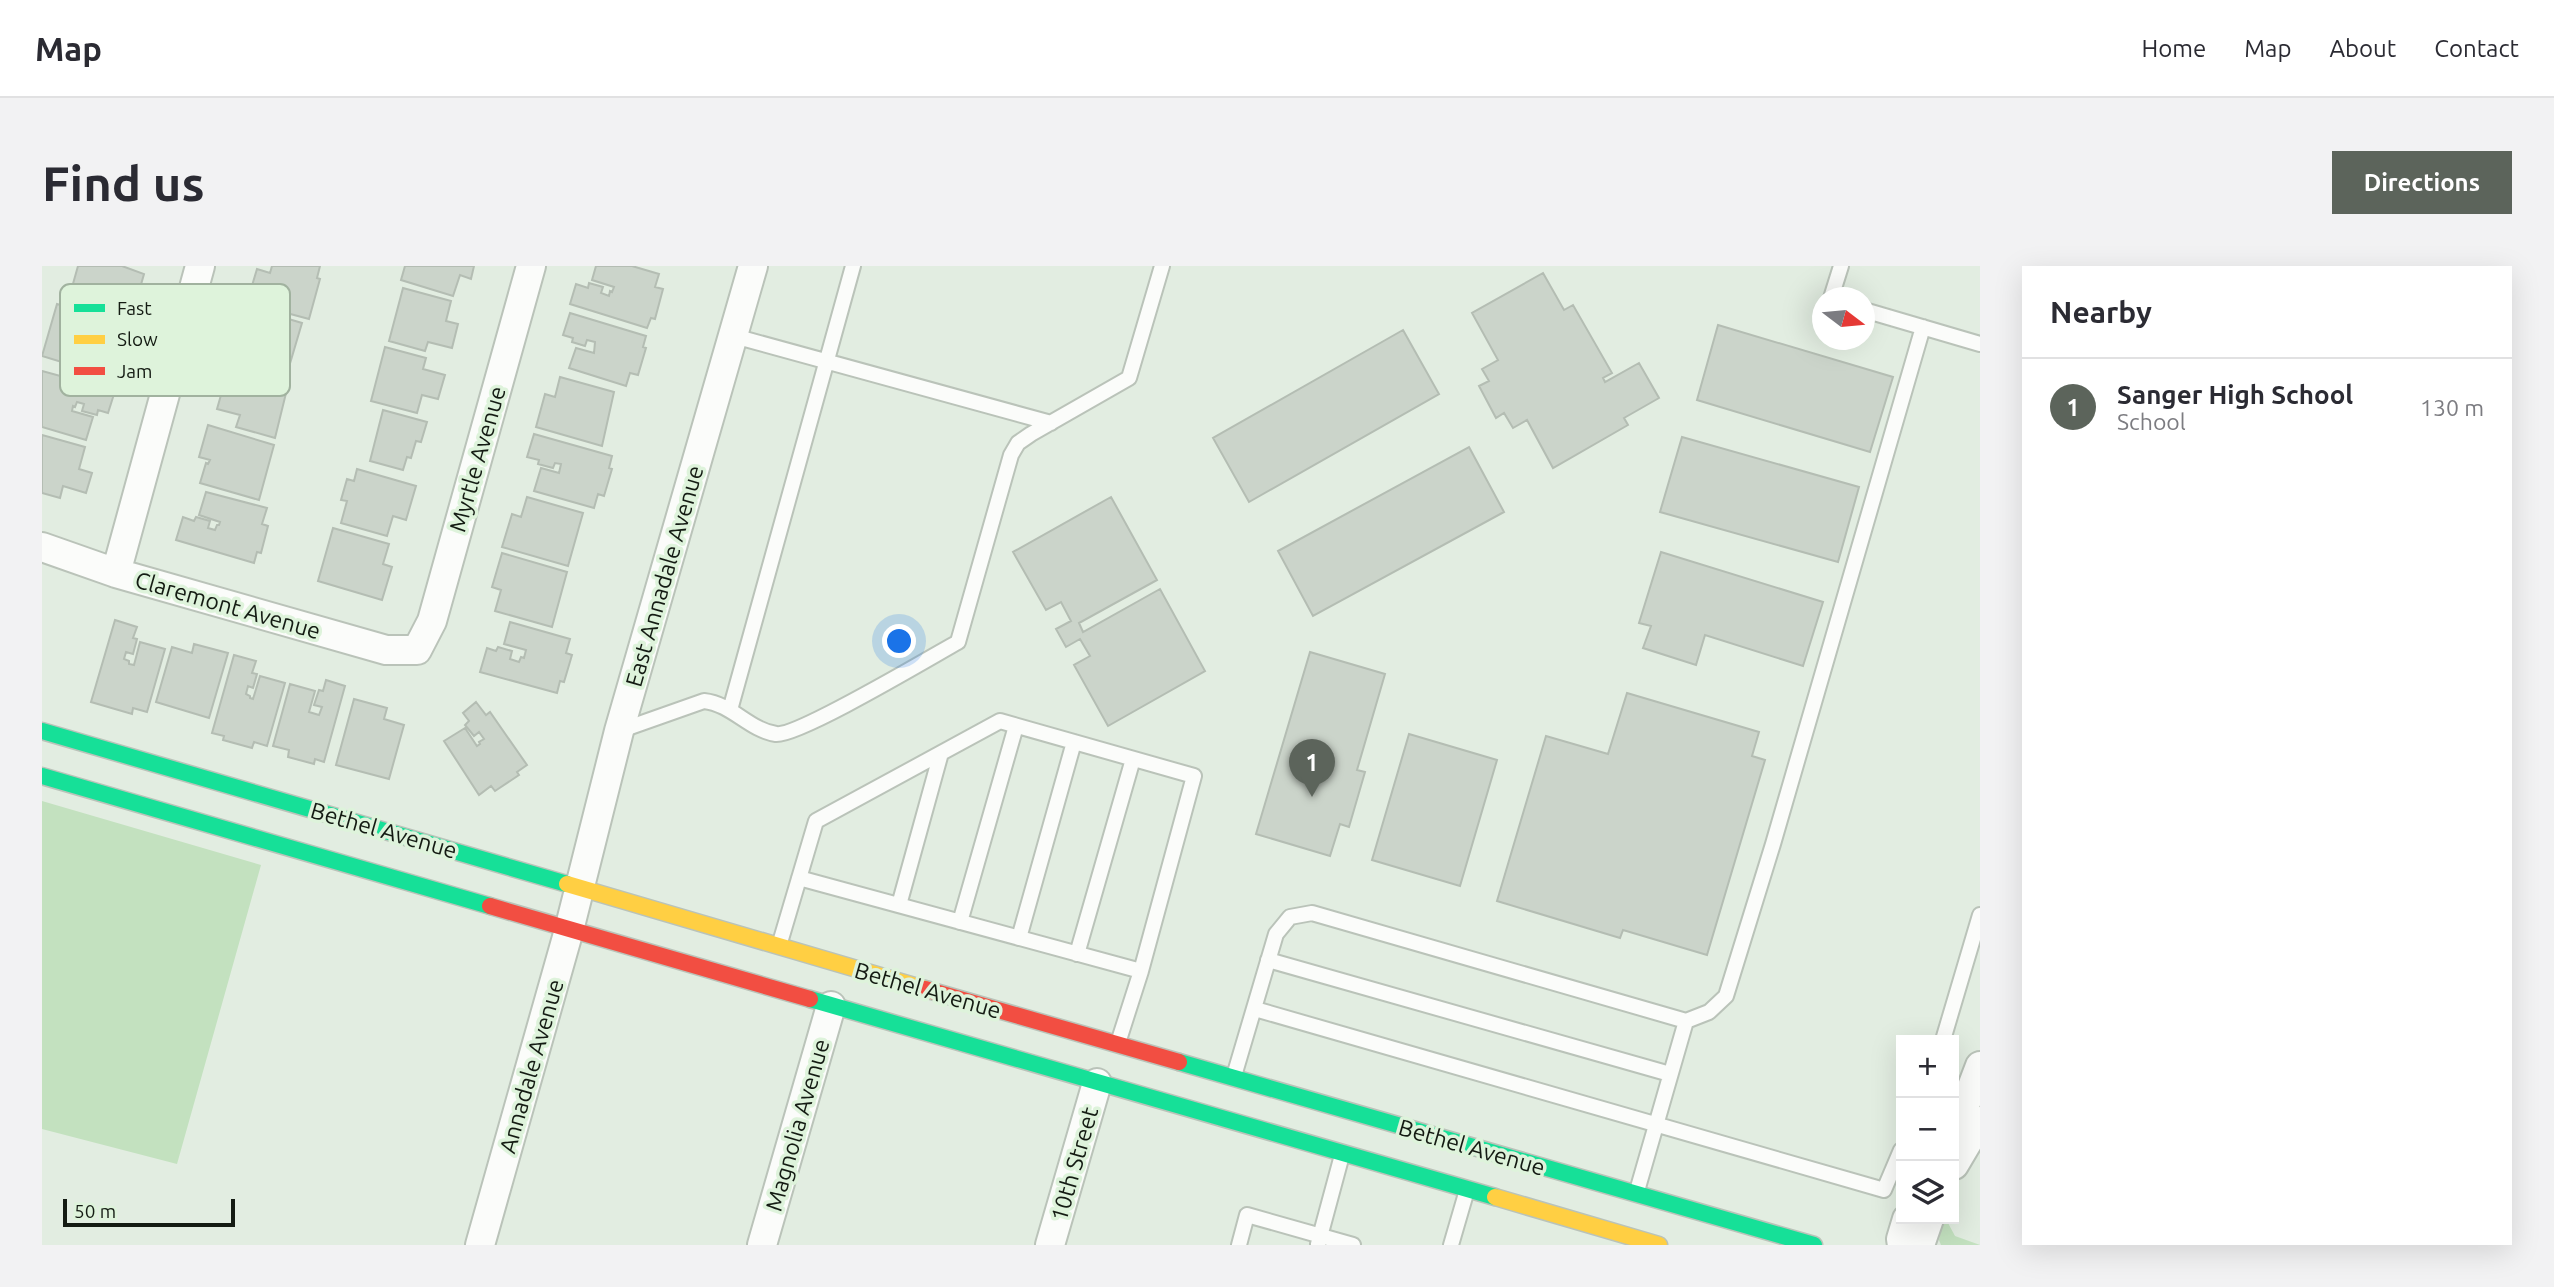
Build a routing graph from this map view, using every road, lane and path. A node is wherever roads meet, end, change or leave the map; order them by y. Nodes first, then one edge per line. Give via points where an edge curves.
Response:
1 (200, 266) edge
2 (531, 266) edge
3 (753, 266) edge
4 (853, 266) edge
5 (1162, 266) edge
6 (1840, 266) edge
7 (195, 284) edge
8 (1834, 287) edge
9 (1875, 313) edge
10 (1923, 327) junction
11 (733, 336) junction
12 (1980, 344) edge
13 (827, 362) junction
14 (164, 396) edge
15 (1051, 423) junction
16 (42, 547) edge
17 (116, 573) junction
18 (417, 650) joint
19 (730, 710) junction
20 (1016, 726) junction
21 (42, 731) edge
22 (619, 731) junction
23 (1074, 742) junction
24 (941, 753) junction
25 (1133, 759) junction
26 (42, 776) edge
27 (799, 878) junction
28 (579, 887) junction
29 (899, 905) junction
30 (1980, 915) edge
31 (960, 922) junction
32 (569, 930) junction
33 (1019, 938) junction
34 (779, 947) junction
35 (1077, 954) junction
36 (1268, 960) junction
37 (1141, 971) junction
38 (839, 1008) junction
39 (1255, 1009) junction
40 (929, 1016) dead end
41 (1686, 1021) junction
42 (1944, 1035) edge
43 (1118, 1045) junction
44 (1088, 1055) dead end
45 (1980, 1066) edge
46 (1670, 1074) junction
47 (1107, 1077) junction
48 (1233, 1078) junction
49 (1976, 1108) edge
50 (1325, 1120) dead end
51 (1959, 1121) edge
52 (1388, 1123) junction
53 (1656, 1124) junction
54 (1400, 1154) dead end
55 (1348, 1155) junction
56 (1896, 1161) edge
57 (1956, 1161) edge
58 (1467, 1190) junction
59 (1636, 1194) junction
60 (1615, 1206) dead end
61 (1906, 1224) edge
62 (1927, 1224) edge
63 (1319, 1240) edge
64 (480, 1245) edge
65 (762, 1245) edge
66 (1051, 1245) edge
67 (1239, 1245) edge
68 (1353, 1245) edge
69 (1451, 1245) edge
70 (1659, 1245) edge
71 (1814, 1245) edge
72 (1902, 1245) edge
73 (1920, 1245) edge

1 - 7 street
2 - 18 street, Myrtle Avenue via 432,621
3 - 11 street, East Annadale Avenue
4 - 13 lane
5 - 15 lane via 1129,378
6 - 8 lane
9 - 10 lane
10 - 12 lane
10 - 41 lane via 1726,996 1709,1012
11 - 13 lane
11 - 22 street, East Annadale Avenue
13 - 15 lane
13 - 19 lane
14 - 17 street
15 - 19 lane via 1018,443 1011,455 958,642 807,726 779,735 755,728
16 - 17 street, Claremont Avenue
17 - 18 street, Claremont Avenue via 386,650
19 - 22 lane via 704,701
20 - 23 lane
20 - 24 lane via 999,721
20 - 31 lane
21 - 28 main road, Bethel Avenue
22 - 28 street, East Annadale Avenue
23 - 25 lane
23 - 33 lane
24 - 27 lane via 816,821
24 - 29 lane
25 - 35 lane
25 - 37 lane via 1194,776
26 - 32 main road, Bethel Avenue
27 - 29 lane
27 - 34 lane
28 - 32 street, Annadale Avenue
28 - 34 main road, Bethel Avenue
29 - 31 lane
30 - 42 lane
31 - 33 lane
32 - 38 main road, Bethel Avenue
32 - 64 street, Annadale Avenue
33 - 35 lane
34 - 43 main road, Bethel Avenue
35 - 37 lane
36 - 39 lane
36 - 41 lane via 1276,934 1290,917 1311,913
36 - 46 lane
37 - 43 lane
38 - 40 main road
38 - 47 main road, Bethel Avenue
38 - 65 street, Magnolia Avenue
39 - 48 lane
39 - 53 lane
41 - 46 lane
43 - 44 main road
43 - 48 main road, Bethel Avenue
45 - 49 street
46 - 53 lane
47 - 55 main road, Bethel Avenue
47 - 66 street, 10th Street
48 - 52 main road, Bethel Avenue
49 - 51 street
49 - 57 street
50 - 52 main road
52 - 59 main road, Bethel Avenue
53 - 56 lane via 1884,1190
53 - 59 lane
54 - 55 main road
55 - 58 main road, Bethel Avenue
55 - 63 lane
58 - 69 lane
58 - 70 main road, Bethel Avenue
59 - 60 main road
59 - 71 main road, Bethel Avenue
61 - 72 street
62 - 73 street
63 - 67 lane via 1247,1215
63 - 68 lane

